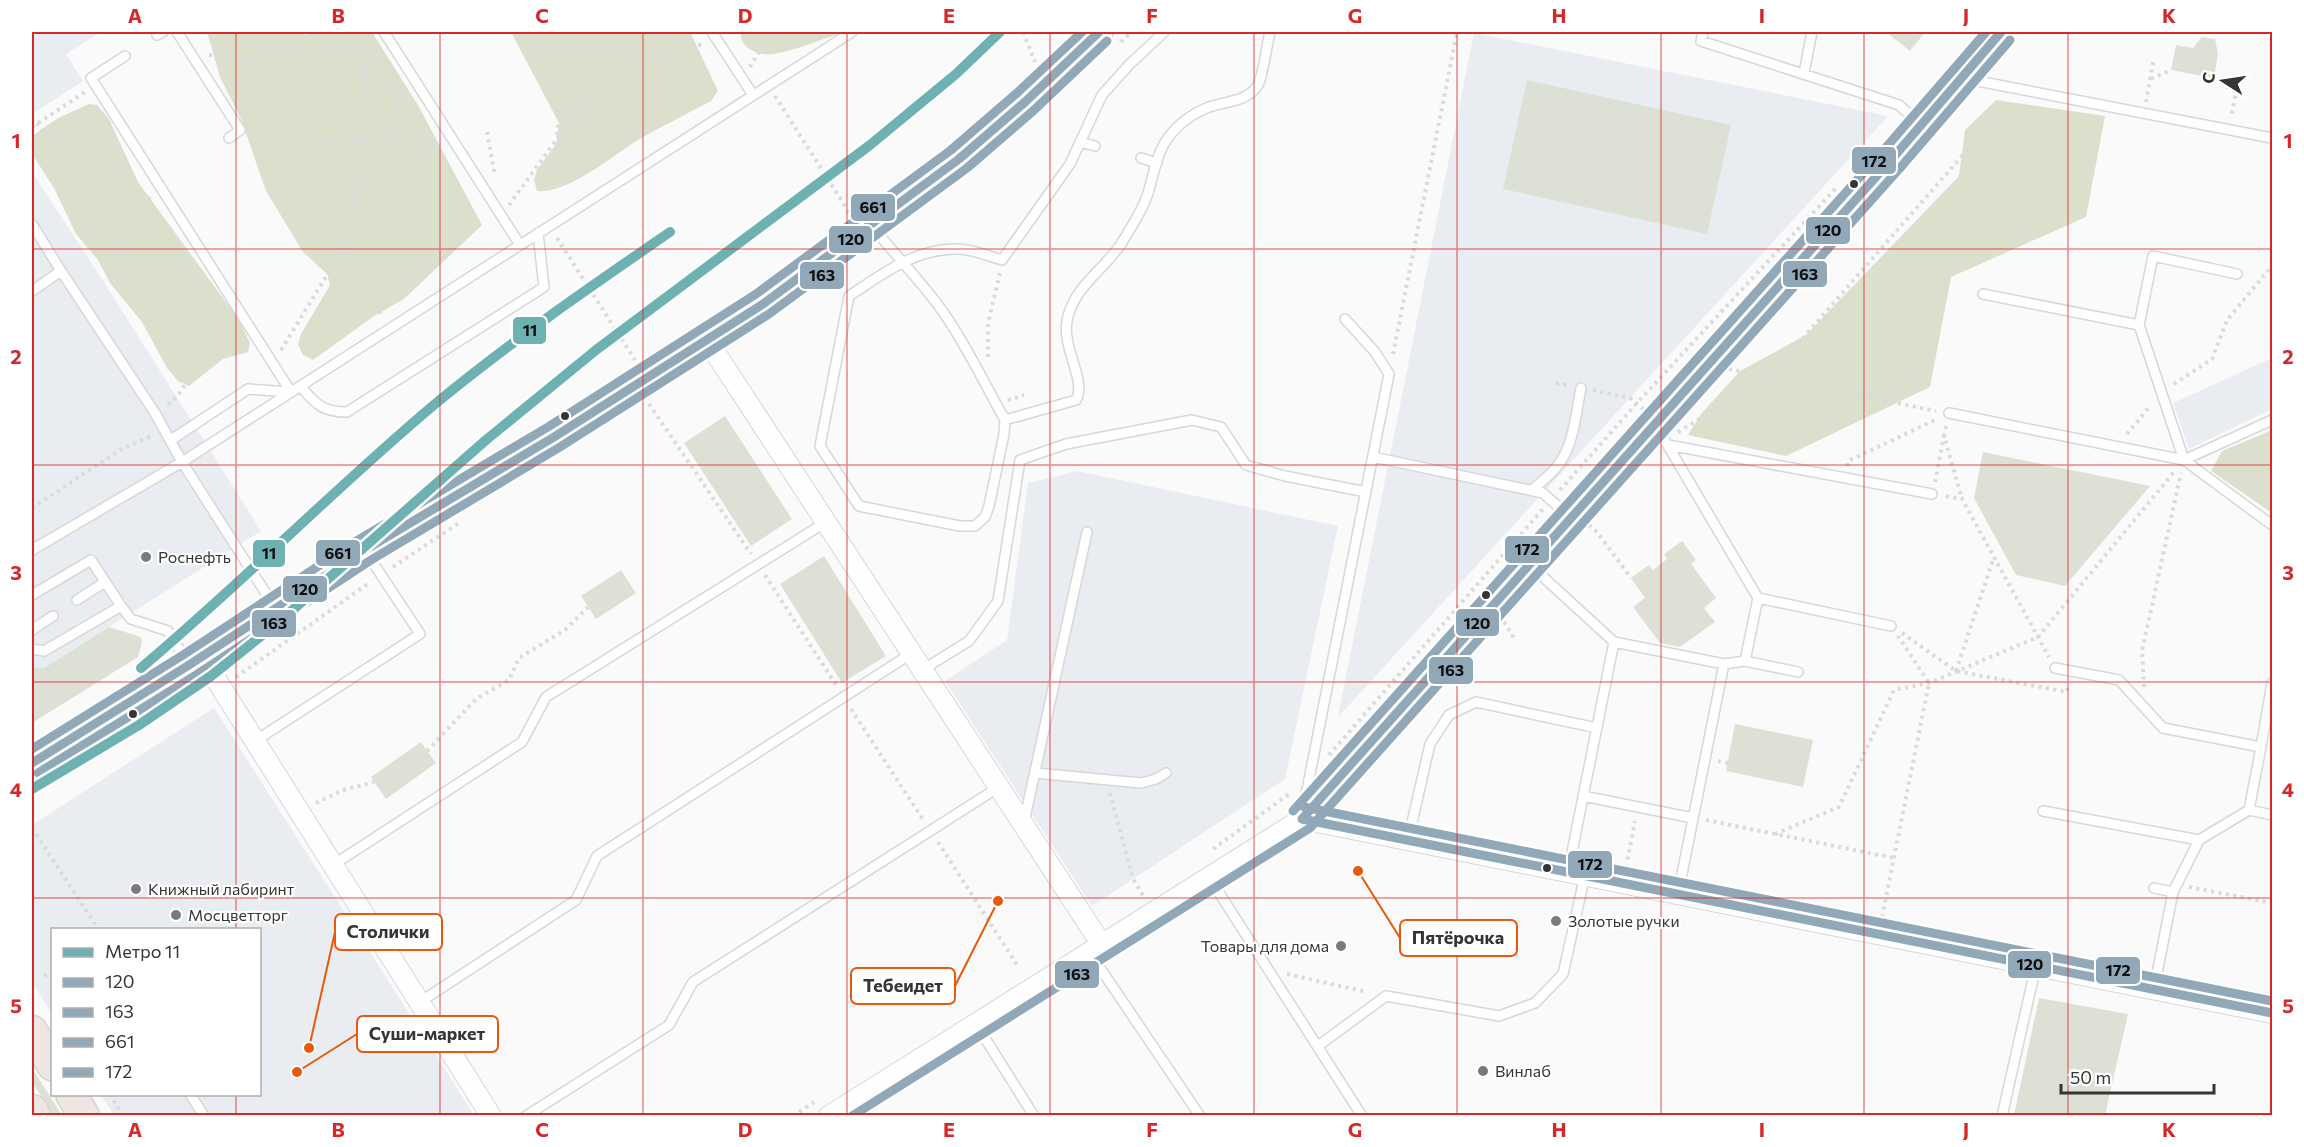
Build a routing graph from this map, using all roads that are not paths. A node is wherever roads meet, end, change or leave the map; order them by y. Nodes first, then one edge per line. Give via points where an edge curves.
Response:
1 (177, 32) edge
2 (384, 32) edge
3 (712, 32) edge
4 (852, 32) edge
5 (1099, 32) edge
6 (1164, 32) edge
7 (1270, 32) edge
8 (1703, 32) edge
9 (1812, 32) edge
10 (2001, 32) edge
11 (125, 56) dead end
12 (1804, 73) junction
13 (1962, 78) junction
14 (753, 96) junction
15 (1921, 125) junction
16 (229, 138) dead end
17 (2272, 138) edge
18 (1080, 142) junction
19 (1095, 146) dead end
20 (1141, 159) dead end
21 (1157, 163) junction
22 (863, 223) junction
23 (32, 224) edge
24 (538, 233) junction
25 (520, 245) junction
26 (901, 261) junction
27 (62, 271) junction
28 (2237, 274) dead end
29 (32, 291) edge
30 (1983, 294) dead end
31 (1345, 319) dead end
32 (2139, 325) junction
33 (707, 340) junction
34 (300, 386) junction
35 (1581, 387) dead end
36 (291, 392) junction
37 (1948, 413) road end
38 (1005, 420) junction
39 (2272, 420) edge
40 (1653, 426) junction
41 (171, 440) junction
42 (1670, 440) junction
43 (1373, 457) junction
44 (2184, 460) junction
45 (182, 462) junction
46 (1532, 490) junction
47 (1366, 492) junction
48 (1932, 494) road end
49 (1577, 519) junction
50 (826, 522) junction
51 (2272, 525) edge
52 (1087, 532) dead end
53 (32, 550) edge
54 (365, 550) junction
55 (1529, 564) junction
56 (105, 582) junction
57 (32, 595) edge
58 (1758, 598) junction
59 (77, 600) dead end
60 (121, 606) junction
61 (276, 608) junction
62 (53, 616) dead end
63 (1891, 626) road end
64 (32, 630) edge
65 (1614, 642) junction
66 (32, 649) edge
67 (195, 661) junction
68 (917, 661) junction
69 (1745, 661) junction
70 (1724, 664) junction
71 (2055, 668) road end
72 (1798, 672) dead end
73 (2272, 683) edge
74 (1597, 728) junction
75 (255, 741) junction
76 (2261, 747) junction
77 (32, 763) edge
78 (1035, 773) junction
79 (1166, 773) dead end
80 (999, 787) junction
81 (1584, 796) junction
82 (2249, 810) junction
83 (2043, 811) dead end
84 (2272, 815) edge
85 (1693, 818) junction
86 (1302, 819) junction
87 (1023, 824) junction
88 (1408, 840) junction
89 (2199, 840) junction
90 (333, 865) junction
91 (1577, 874) junction
92 (1209, 877) junction
93 (2154, 888) dead end
94 (2175, 888) junction
95 (1678, 894) junction
96 (1096, 949) junction
97 (2036, 966) junction
98 (2154, 989) junction
99 (420, 1002) junction
100 (2272, 1013) edge
101 (976, 1024) junction
102 (32, 1031) edge
103 (1318, 1046) junction
104 (51, 1063) edge
105 (72, 1096) edge
106 (191, 1096) edge
107 (32, 1110) edge
108 (839, 1113) edge
109 (35, 1116) edge
110 (84, 1116) edge
111 (204, 1116) edge
112 (491, 1116) edge
113 (526, 1116) edge
114 (1034, 1116) edge
115 (1200, 1116) edge
116 (1362, 1116) edge
117 (2002, 1116) edge

1 - 16 lane via 240,130
2 - 25 lane
3 - 14 lane
4 - 14 lane
5 - 22 street via 959,159
6 - 18 lane via 1102,95
7 - 21 lane via 1258,84 1245,98 1211,106 1188,118 1169,136
8 - 12 lane via 1701,41
9 - 12 lane
10 - 13 street
11 - 36 lane via 91,78
12 - 15 lane via 1899,105
13 - 15 street
13 - 17 lane
14 - 24 lane
15 - 40 street
18 - 19 lane
18 - 26 lane via 1070,164 1002,260 960,249 940,250
20 - 21 lane
21 - 38 lane via 1134,223 1119,247 1079,291 1069,312 1067,346 1080,386 1076,400
22 - 26 lane
22 - 33 street via 763,304
23 - 27 lane
24 - 25 lane
24 - 34 lane via 544,287 346,412 318,406
25 - 34 lane
26 - 38 lane via 943,312
26 - 38 lane via 849,296 820,446 842,480 860,506 975,526 985,518 989,506
27 - 29 lane
27 - 41 lane
28 - 32 lane via 2153,256
30 - 32 lane
31 - 43 lane via 1389,374
32 - 44 lane
33 - 50 street
33 - 54 street
34 - 36 lane
35 - 46 lane via 1564,458
36 - 41 lane via 248,389
36 - 45 lane
37 - 44 lane
39 - 44 lane
40 - 42 lane
40 - 49 street
41 - 45 lane
42 - 48 lane
42 - 58 lane
43 - 46 lane
43 - 47 lane
44 - 51 lane
45 - 53 lane
45 - 61 lane
46 - 49 lane via 1543,493
47 - 68 lane via 1246,465 1221,427 1192,420 1066,444 1020,460 998,601 969,641
47 - 86 lane
49 - 55 street
50 - 68 street
50 - 90 lane via 546,697 522,742
52 - 78 lane
54 - 61 street
54 - 75 lane via 420,634
55 - 65 lane
55 - 86 street
56 - 57 lane via 92,560
56 - 59 lane
56 - 60 lane
58 - 63 lane
58 - 69 lane
60 - 66 lane via 44,651
60 - 67 lane via 132,619 168,631
61 - 67 street
62 - 64 lane
65 - 70 lane
65 - 74 lane
67 - 75 street
67 - 77 street
68 - 80 street
68 - 99 lane via 844,697 597,856 576,900
69 - 70 lane
69 - 72 lane
70 - 85 lane
71 - 76 lane via 2119,680 2163,728
73 - 76 lane
74 - 81 lane
74 - 88 lane via 1476,702 1449,715 1430,744
75 - 90 street
76 - 82 lane
78 - 79 lane via 1142,783
78 - 87 lane
80 - 87 street
80 - 113 lane via 693,982 669,1025
81 - 85 lane
81 - 91 lane
82 - 84 lane
82 - 89 lane
83 - 89 lane
85 - 95 lane
86 - 88 street
86 - 92 street
87 - 96 street
88 - 91 street
89 - 94 lane
90 - 99 street
91 - 95 street
91 - 103 lane via 1563,974 1535,1004 1499,1016 1386,996
92 - 96 street
92 - 103 lane
93 - 94 lane
94 - 98 lane
95 - 97 street
96 - 101 street
96 - 115 lane
97 - 98 street
97 - 117 lane
98 - 100 street
99 - 112 street
101 - 108 street
101 - 114 lane
102 - 104 main road
103 - 116 lane
105 - 110 main road
106 - 111 lane
107 - 109 main road

